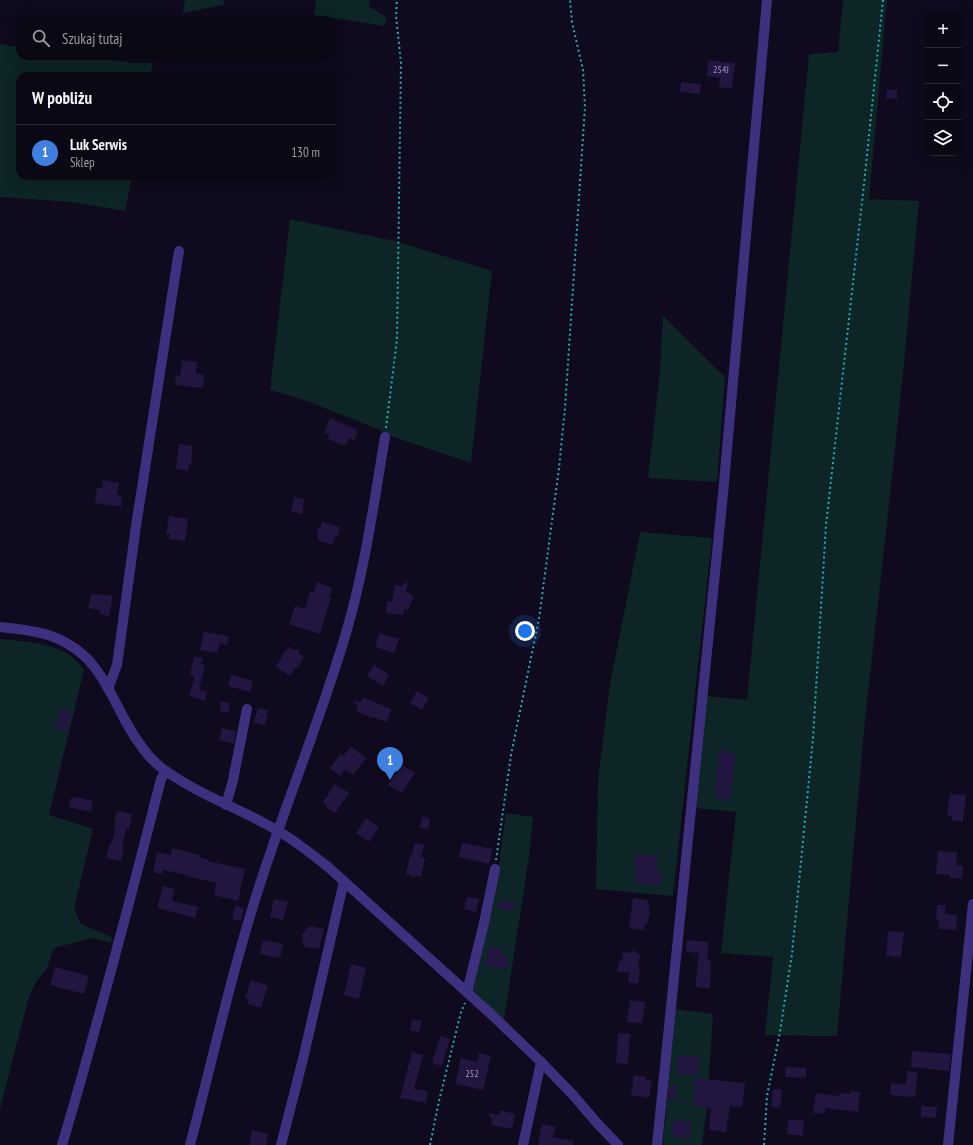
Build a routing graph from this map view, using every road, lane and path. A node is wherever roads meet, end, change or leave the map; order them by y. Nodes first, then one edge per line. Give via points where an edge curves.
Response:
1 (397, 0) edge
2 (570, 0) edge
3 (767, 0) edge
4 (883, 0) edge
5 (178, 251) dead end
6 (385, 437) joint
7 (0, 627) edge
8 (108, 689) junction
9 (247, 709) dead end
10 (166, 771) junction
11 (226, 805) junction
12 (278, 831) junction
13 (495, 869) joint
14 (344, 881) junction
15 (973, 904) edge
16 (468, 993) junction
17 (541, 1062) junction
18 (62, 1145) edge
19 (190, 1145) edge
20 (281, 1145) edge
21 (430, 1145) edge
22 (523, 1145) edge
23 (618, 1145) edge
24 (657, 1145) edge
25 (764, 1145) edge
26 (948, 1145) edge

1 - 6 path via 396,16 401,63 397,339
2 - 13 path via 572,22 583,70 585,107 564,416 539,619 511,755
3 - 24 street via 723,494
4 - 25 path via 826,524 813,738 792,954 767,1096
5 - 8 street via 117,665
6 - 12 street via 369,532 346,632
7 - 8 street via 32,631 68,644 83,654
8 - 10 street via 139,744
9 - 11 street
10 - 11 street
10 - 18 street
11 - 12 street
12 - 14 street via 303,847
12 - 19 street via 259,886 225,1006
13 - 16 street
14 - 16 street
14 - 20 street
15 - 26 street
16 - 17 street
16 - 21 path via 461,1012
17 - 22 street
17 - 23 street

